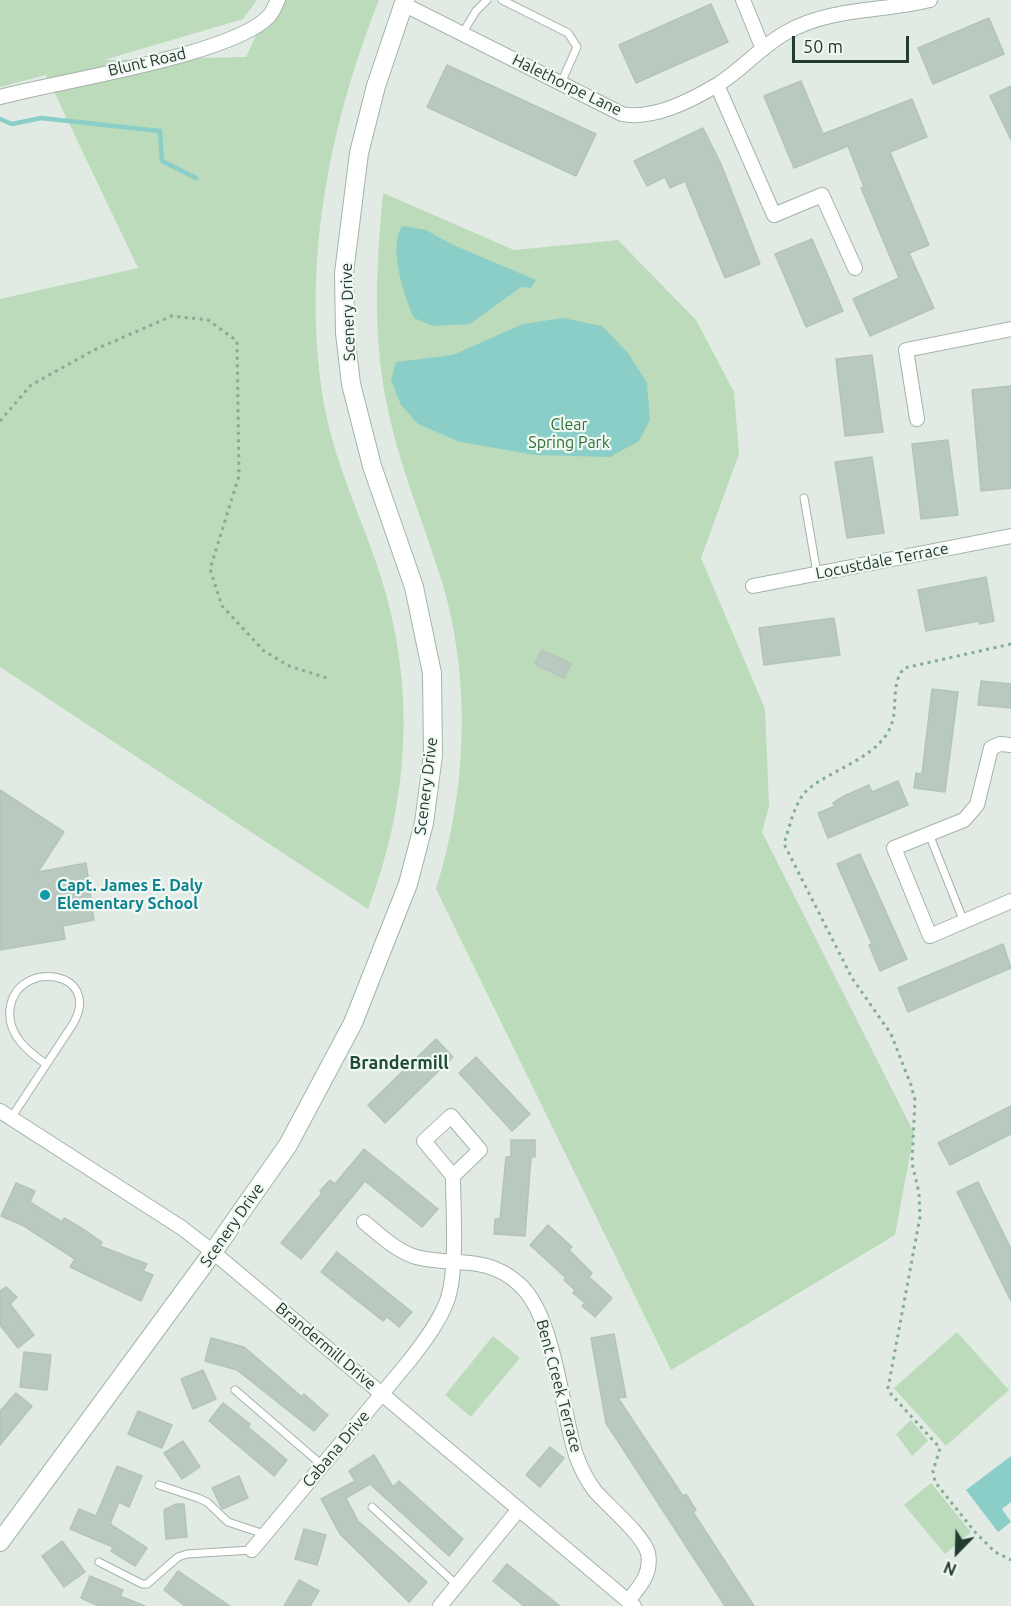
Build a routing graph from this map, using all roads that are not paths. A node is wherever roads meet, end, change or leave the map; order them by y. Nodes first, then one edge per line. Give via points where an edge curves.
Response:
1 (278, 0) edge
2 (487, 0) edge
3 (502, 0) edge
4 (743, 0) edge
5 (930, 0) edge
6 (404, 2) edge
7 (884, 3) edge
8 (462, 34) junction
9 (763, 49) junction
10 (561, 83) junction
11 (717, 85) junction
12 (0, 97) edge
13 (855, 268) dead end
14 (1011, 329) edge
15 (917, 419) dead end
16 (804, 498) dead end
17 (1011, 536) edge
18 (817, 573) junction
19 (753, 586) dead end
20 (1011, 745) edge
21 (929, 834) junction
22 (1011, 902) edge
23 (964, 922) junction
24 (46, 1064) junction
25 (5, 1114) edge
26 (453, 1176) dead end
27 (364, 1222) dead end
28 (213, 1252) junction
29 (452, 1261) junction
30 (235, 1390) dead end
31 (382, 1393) junction
32 (322, 1465) junction
33 (159, 1485) dead end
34 (372, 1507) dead end
35 (519, 1509) junction
36 (264, 1534) junction
37 (0, 1542) edge
38 (252, 1550) joint
39 (99, 1562) dead end
40 (457, 1585) junction
41 (631, 1604) edge
42 (440, 1606) edge

1 - 12 street, Blunt Road via 268,17 235,38 156,62
2 - 8 lane
3 - 10 lane via 568,33 575,41 577,47
4 - 9 street
5 - 7 street, Halethorpe Lane
6 - 8 street, Halethorpe Lane
6 - 28 street, Scenery Drive via 359,153 344,273 345,333 351,384 372,466 414,587 432,674 433,754 424,823 408,884 353,1023 288,1145
7 - 9 street, Halethorpe Lane via 832,14 787,32
8 - 10 street, Halethorpe Lane
9 - 11 street, Halethorpe Lane
10 - 11 street, Halethorpe Lane via 622,114 639,117 657,113
11 - 13 street via 774,215 822,195
14 - 15 street via 906,350
16 - 18 lane
17 - 18 street, Locustdale Terrace
18 - 19 street, Locustdale Terrace
20 - 21 street via 991,748 985,785 977,805 964,820
21 - 23 lane
21 - 23 street via 894,848 930,936
22 - 23 street
24 - 24 lane via 80,1011 79,993 70,981 53,976 35,978 19,986 11,999 9,1018 18,1040
24 - 25 lane
25 - 28 street, Brandermill Drive
26 - 29 street, Cabana Drive
27 - 29 street, Bent Creek Terrace via 395,1248 416,1257
28 - 31 street, Brandermill Drive
28 - 37 street, Scenery Drive
29 - 31 street, Cabana Drive via 453,1279 447,1301 429,1333
29 - 41 street, Bent Creek Terrace via 500,1268 521,1285 539,1309 577,1456 593,1489 647,1550 650,1566
30 - 32 lane
31 - 32 street, Cabana Drive
31 - 35 street, Brandermill Drive
32 - 36 street, Cabana Drive
33 - 36 lane via 207,1502 228,1522
34 - 40 lane
35 - 40 street
35 - 41 street, Brandermill Drive
36 - 38 street, Cabana Drive
38 - 39 lane via 187,1554 147,1584
40 - 42 street

